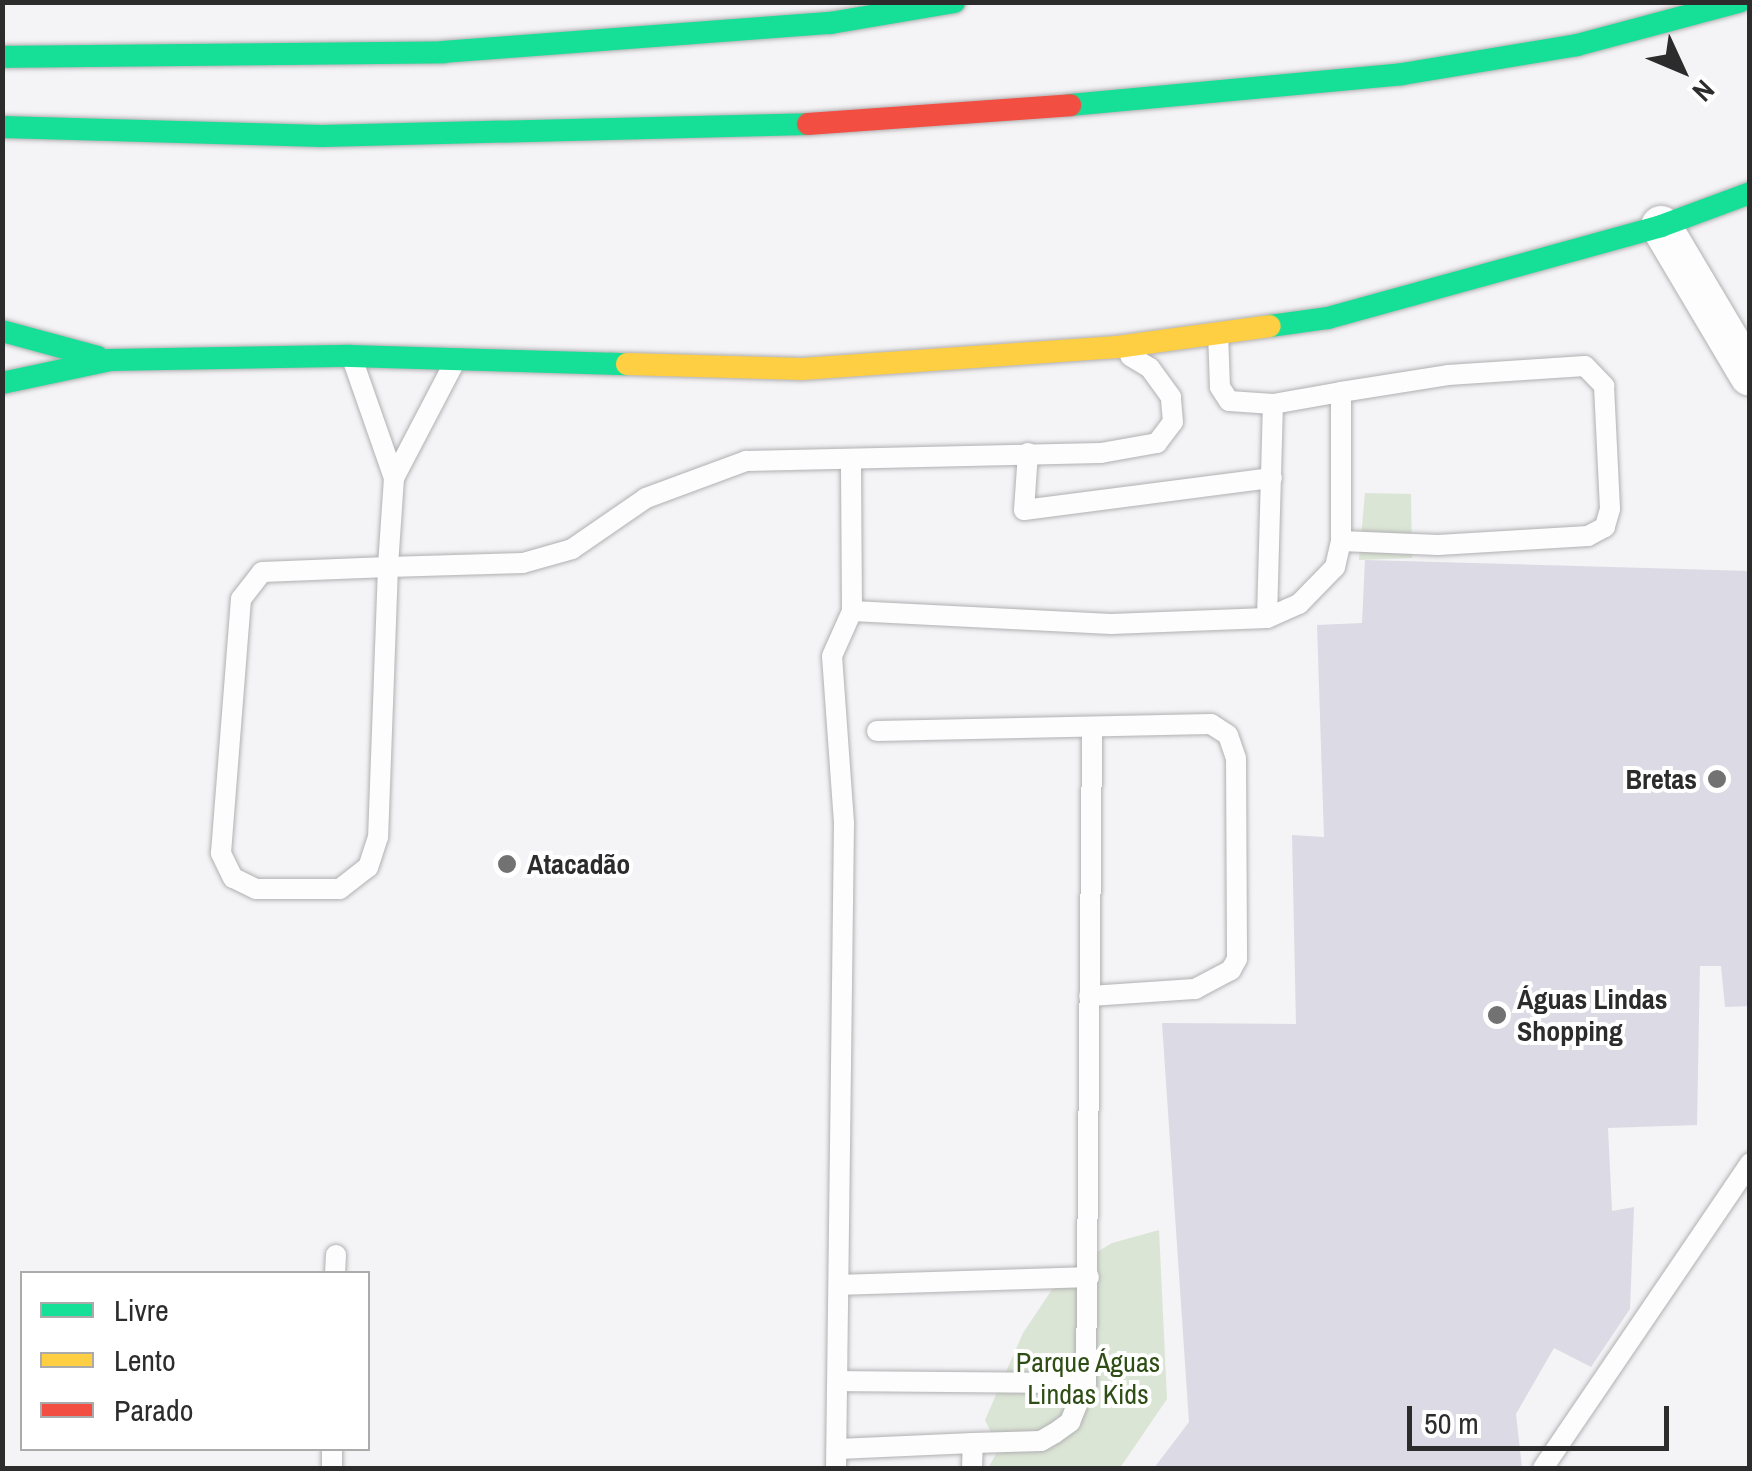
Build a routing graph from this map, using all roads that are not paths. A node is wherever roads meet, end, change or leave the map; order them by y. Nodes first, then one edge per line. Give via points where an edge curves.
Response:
1 (954, 2) edge
2 (1738, 2) edge
3 (2, 57) edge
4 (2, 126) edge
5 (59, 126) junction
6 (6, 153) dead end
7 (1750, 193) edge
8 (1660, 226) junction
9 (2, 330) edge
10 (1218, 332) junction
11 (1117, 348) junction
12 (351, 356) junction
13 (456, 359) junction
14 (110, 360) junction
15 (1750, 376) edge
16 (2, 383) edge
17 (1341, 392) junction
18 (1273, 404) junction
19 (1028, 453) junction
20 (852, 462) junction
21 (394, 478) junction
22 (1272, 478) junction
23 (1342, 542) junction
24 (388, 567) junction
25 (852, 611) junction
26 (1267, 618) junction
27 (1092, 729) junction
28 (877, 731) dead end
29 (1089, 996) junction
30 (1750, 1163) edge
31 (1088, 1278) junction
32 (839, 1285) junction
33 (839, 1381) junction
34 (1086, 1383) junction
35 (973, 1443) junction
36 (837, 1459) edge
37 (972, 1468) edge
38 (1543, 1468) edge

1 - 3 main road via 830,23 443,52
2 - 5 main road via 1577,45 1402,74 905,121 322,136
4 - 5 main road
5 - 6 main road
7 - 8 main road
8 - 10 main road via 1328,318
8 - 15 street
9 - 14 main road
10 - 11 main road
10 - 18 lane via 1220,387 1228,401
11 - 13 main road via 802,369
11 - 19 lane via 1150,368 1171,397 1173,422 1157,442 1102,453
12 - 13 main road
12 - 14 main road
12 - 21 lane
13 - 21 lane
14 - 16 main road
17 - 18 lane
17 - 23 lane
17 - 23 lane via 1448,375 1586,366 1604,386 1610,509 1606,527 1588,536 1438,545
18 - 22 lane
19 - 20 lane
19 - 22 lane via 1024,510
20 - 24 lane via 763,460 713,471 646,498 572,549 523,563
20 - 25 lane
21 - 24 lane
22 - 26 lane
23 - 26 lane via 1320,587
24 - 24 lane via 378,837 368,867 340,889 256,889 233,878 221,853 241,599 262,572
25 - 26 lane via 1027,623
25 - 32 lane via 832,656 844,823
27 - 28 lane
27 - 29 lane
27 - 29 lane via 1210,724 1228,735 1236,758 1238,959 1195,989
29 - 31 lane
30 - 38 lane
31 - 32 lane
31 - 34 lane
32 - 33 lane
33 - 34 lane
33 - 36 lane
34 - 35 lane via 1070,1422 1041,1441
35 - 36 lane
35 - 37 lane

